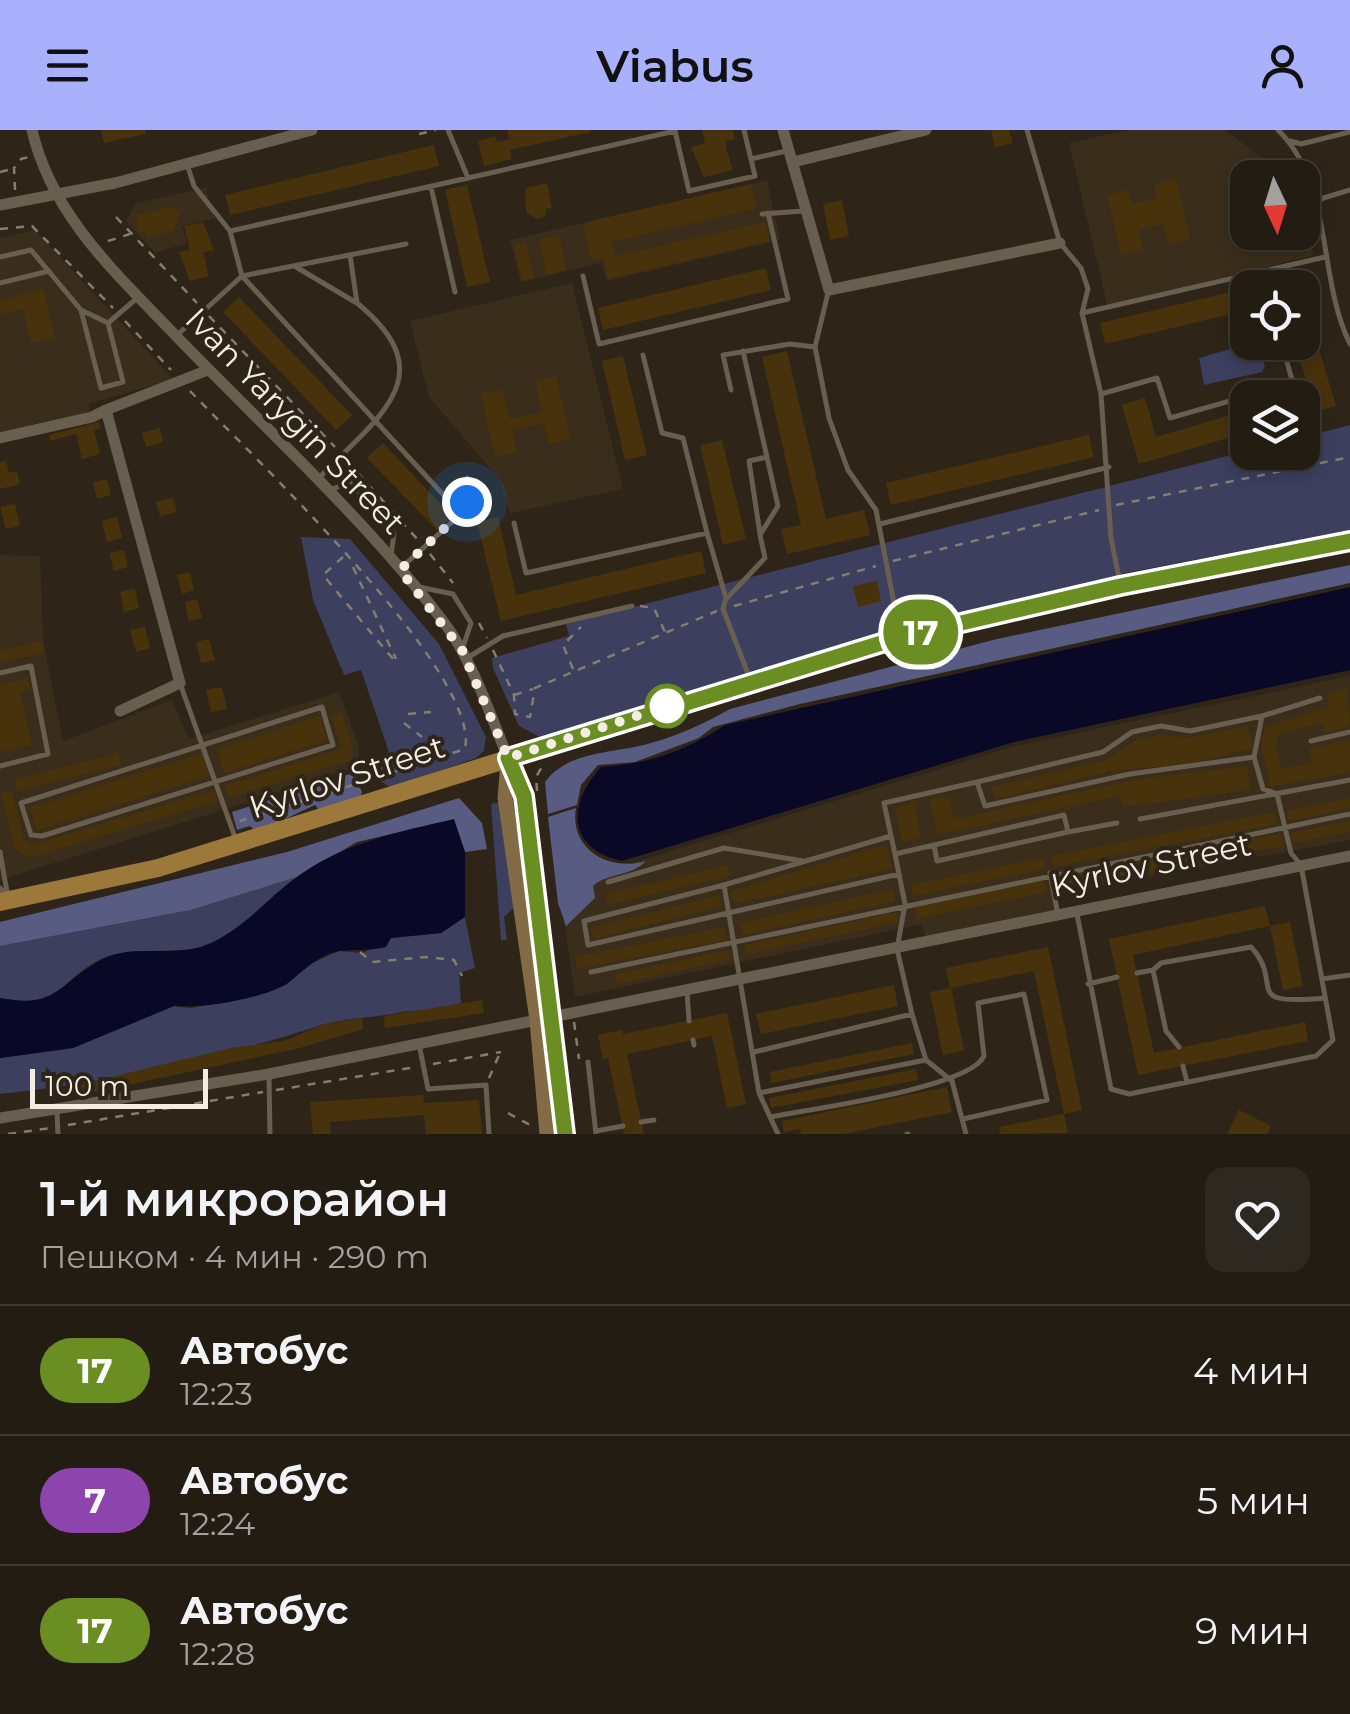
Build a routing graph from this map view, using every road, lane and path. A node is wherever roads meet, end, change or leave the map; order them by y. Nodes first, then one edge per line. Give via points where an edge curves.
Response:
1 (32, 130) edge
2 (312, 130) edge
3 (436, 130) edge
4 (448, 130) edge
5 (676, 130) edge
6 (744, 130) edge
7 (782, 130) edge
8 (926, 130) edge
9 (1027, 130) edge
10 (1278, 130) edge
11 (1350, 132) edge
12 (419, 134) dead end
13 (1288, 141) junction
14 (791, 156) junction
15 (30, 157) dead end
16 (751, 159) junction
17 (1297, 160) edge
18 (186, 164) junction
19 (14, 168) junction
20 (0, 172) edge
21 (468, 178) junction
22 (431, 186) junction
23 (1350, 190) edge
24 (15, 191) dead end
25 (56, 194) junction
26 (1320, 199) edge
27 (0, 206) edge
28 (806, 211) junction
29 (1320, 221) edge
30 (0, 229) edge
31 (230, 231) junction
32 (132, 234) dead end
33 (108, 242) dead end
34 (1060, 243) junction
35 (406, 244) dead end
36 (350, 255) junction
37 (0, 257) edge
38 (1325, 257) junction
39 (293, 266) junction
40 (49, 272) junction
41 (242, 276) junction
42 (583, 276) dead end
43 (0, 282) edge
44 (828, 290) junction
45 (455, 292) dead end
46 (138, 297) junction
47 (357, 303) junction
48 (81, 310) junction
49 (1082, 313) junction
50 (119, 314) junction
51 (108, 324) junction
52 (176, 336) junction
53 (1350, 344) edge
54 (815, 347) junction
55 (743, 351) junction
56 (643, 355) dead end
57 (1286, 360) edge
58 (208, 370) junction
59 (178, 379) junction
60 (731, 390) dead end
61 (1102, 394) junction
62 (106, 410) junction
63 (375, 422) junction
64 (0, 438) edge
65 (767, 457) junction
66 (1350, 457) edge
67 (1110, 467) junction
68 (316, 480) junction
69 (327, 491) junction
70 (467, 502) junction
71 (1108, 507) junction
72 (460, 514) junction
73 (514, 523) dead end
74 (880, 524) junction
75 (707, 532) junction
76 (760, 535) junction
77 (1350, 541) edge
78 (344, 556) junction
79 (390, 559) junction
80 (350, 561) junction
81 (884, 564) junction
82 (400, 570) junction
83 (414, 586) junction
84 (1120, 586) junction
85 (726, 598) junction
86 (630, 608) joint
87 (723, 609) junction
88 (590, 624) dead end
89 (665, 632) junction
90 (901, 637) junction
91 (465, 654) junction
92 (574, 670) junction
93 (0, 673) edge
94 (751, 680) junction
95 (180, 683) junction
96 (535, 688) junction
97 (514, 695) dead end
98 (1320, 698) dead end
99 (120, 711) dead end
100 (430, 712) dead end
101 (408, 714) dead end
102 (1262, 716) junction
103 (530, 717) dead end
104 (404, 723) dead end
105 (1350, 732) edge
106 (422, 736) dead end
107 (1311, 741) dead end
108 (204, 744) junction
109 (508, 758) junction
110 (1254, 758) junction
111 (0, 766) edge
112 (1350, 780) edge
113 (217, 782) junction
114 (978, 782) junction
115 (1277, 794) junction
116 (1350, 814) edge
117 (1140, 819) dead end
118 (1117, 823) dead end
119 (231, 824) junction
120 (1284, 827) junction
121 (1068, 832) junction
122 (891, 836) junction
123 (238, 844) junction
124 (934, 845) junction
125 (0, 852) edge
126 (895, 854) junction
127 (1350, 856) edge
128 (806, 861) junction
129 (1300, 865) junction
130 (900, 874) junction
131 (1050, 874) junction
132 (608, 882) dead end
133 (724, 885) junction
134 (3, 897) edge
135 (906, 904) junction
136 (1077, 911) junction
137 (729, 914) junction
138 (1058, 915) junction
139 (733, 942) junction
140 (897, 949) junction
141 (360, 952) dead end
142 (1153, 970) junction
143 (590, 972) dead end
144 (1137, 973) dead end
145 (1350, 975) edge
146 (462, 976) dead end
147 (1117, 977) dead end
148 (1322, 979) junction
149 (739, 980) junction
150 (1088, 984) junction
151 (687, 991) junction
152 (1325, 998) junction
153 (912, 1014) junction
154 (545, 1019) junction
155 (689, 1020) dead end
156 (419, 1042) junction
157 (1179, 1048) dead end
158 (753, 1052) junction
159 (926, 1060) junction
160 (588, 1062) dead end
161 (424, 1066) junction
162 (1183, 1066) dead end
163 (269, 1074) junction
164 (952, 1080) junction
165 (1187, 1082) junction
166 (486, 1086) junction
167 (268, 1091) junction
168 (760, 1093) junction
169 (56, 1110) junction
170 (508, 1113) dead end
171 (771, 1117) junction
172 (0, 1118) edge
173 (963, 1119) junction
174 (654, 1120) dead end
175 (641, 1122) dead end
176 (622, 1126) dead end
177 (58, 1130) edge
178 (596, 1132) edge
179 (8, 1134) edge
180 (270, 1134) edge
181 (489, 1134) edge
182 (533, 1134) edge
183 (547, 1134) edge
184 (565, 1134) edge
185 (778, 1134) edge
186 (966, 1134) edge

1 - 25 street, Ivan Yarygin Street
2 - 18 street
3 - 12 path
4 - 21 lane
5 - 16 lane via 689,192 755,176
5 - 21 lane
6 - 16 lane
7 - 14 street
8 - 14 street
9 - 34 lane
10 - 13 lane
11 - 13 lane
13 - 17 lane
14 - 16 lane
14 - 28 street
15 - 19 path
18 - 25 street
18 - 31 lane via 194,186
19 - 20 path
19 - 24 path
21 - 22 lane
22 - 31 lane
22 - 45 lane
23 - 26 lane
25 - 27 street
25 - 46 street, Ivan Yarygin Street via 92,248
28 - 42 lane via 765,214 788,299 599,344
28 - 44 street
29 - 38 lane
30 - 50 path via 32,226
31 - 41 lane
32 - 33 path
34 - 44 street
34 - 49 lane via 1086,278 1089,299
35 - 36 lane
36 - 39 lane
36 - 47 lane
37 - 40 lane via 31,250
38 - 49 lane
38 - 53 lane
39 - 41 lane
39 - 47 lane
40 - 43 lane
40 - 48 lane
41 - 52 lane
41 - 63 lane
44 - 54 lane
46 - 50 lane
46 - 52 street, Ivan Yarygin Street
47 - 63 lane via 385,326 401,357 396,394
48 - 51 lane
48 - 51 lane via 102,388 123,382
49 - 61 lane
50 - 51 lane
50 - 59 path
52 - 58 street, Ivan Yarygin Street
54 - 55 lane
54 - 74 lane via 834,436
55 - 60 lane via 723,356
55 - 65 lane
56 - 75 lane via 662,433 684,438
57 - 61 lane via 1293,383 1170,418 1157,378
58 - 59 street
58 - 68 street, Ivan Yarygin Street
59 - 62 street
59 - 78 path
61 - 67 lane
62 - 64 street
62 - 95 street
63 - 68 lane
63 - 72 lane
65 - 76 lane via 778,506
65 - 76 lane via 750,461
66 - 71 path
67 - 71 lane
67 - 74 lane
68 - 69 street, Ivan Yarygin Street
69 - 79 street, Ivan Yarygin Street
69 - 79 lane via 350,483 394,533
70 - 70 lane via 488,495 466,478 467,490
70 - 72 lane
71 - 81 path
71 - 84 lane
72 - 82 lane
73 - 75 lane via 526,573
74 - 81 lane
75 - 85 lane
76 - 85 lane via 765,558
77 - 84 main road, Kyrlov Street
78 - 80 path
78 - 80 path via 323,575 398,664
79 - 82 street, Ivan Yarygin Street
80 - 119 path via 420,643 461,711 465,748
81 - 87 path
81 - 90 lane
82 - 83 street, Ivan Yarygin Street
83 - 91 street, Ivan Yarygin Street
83 - 91 lane via 453,594 471,622
84 - 90 main road, Kyrlov Street
85 - 87 lane
86 - 89 path via 654,608
86 - 91 lane via 503,636
87 - 89 path
87 - 94 lane
88 - 92 path via 563,645
89 - 92 path
90 - 94 main road, Kyrlov Street
91 - 109 street, Ivan Yarygin Street
92 - 96 path
93 - 111 lane via 30,666 48,754
94 - 109 main road, Kyrlov Street
95 - 99 street
95 - 108 lane
96 - 97 path
96 - 103 path
98 - 102 lane
100 - 101 path
102 - 110 lane
102 - 114 lane via 1190,730 1132,732 1103,752
104 - 106 path
105 - 107 lane
108 - 113 lane
108 - 113 lane via 322,707 334,744
108 - 113 lane via 21,804 30,836
109 - 123 main road, Kyrlov Street
109 - 154 street via 505,798
110 - 114 lane via 1130,774 985,806
110 - 115 lane via 1263,789
112 - 115 lane
113 - 119 lane
114 - 122 lane via 884,803
115 - 117 lane
115 - 120 lane
116 - 120 lane
118 - 121 lane
119 - 123 lane
120 - 129 lane
120 - 131 lane
121 - 124 lane via 938,861
121 - 124 lane via 1064,816
122 - 126 lane
122 - 128 lane
123 - 134 main road, Kyrlov Street via 158,868
124 - 126 lane
125 - 134 lane
126 - 130 lane
127 - 129 street, Kyrlov Street
128 - 132 lane via 724,848
128 - 133 lane
129 - 136 street, Kyrlov Street
129 - 148 lane
130 - 135 lane
130 - 137 lane
131 - 135 lane
131 - 138 lane
133 - 137 lane
133 - 137 lane via 584,920 588,945
135 - 139 lane
135 - 140 lane
136 - 138 street, Kyrlov Street
136 - 150 lane
137 - 139 lane
138 - 140 street, Kyrlov Street
139 - 143 lane
139 - 149 lane
140 - 149 street, Kyrlov Street
140 - 153 lane
141 - 146 path via 372,962 454,960
142 - 144 lane
142 - 152 lane via 1251,946 1268,992 1284,1002
142 - 157 lane via 1166,1031
145 - 148 lane
147 - 150 lane
148 - 152 lane
149 - 151 street, Kyrlov Street
149 - 158 lane
150 - 165 lane via 1111,1089 1129,1094
151 - 154 street, Kyrlov Street
151 - 155 lane
152 - 165 lane via 1333,1040 1326,1050
153 - 158 lane
153 - 159 lane
154 - 156 street, Kyrlov Street
154 - 183 street
154 - 184 street
156 - 161 lane
156 - 163 street, Kyrlov Street
158 - 168 lane
159 - 164 lane
159 - 168 lane
160 - 178 lane
161 - 166 lane via 428,1089
161 - 166 path via 501,1052
161 - 167 path
162 - 165 lane
163 - 167 lane
163 - 169 street, Kyrlov Street
164 - 171 lane
164 - 173 lane
164 - 173 lane via 984,1056 978,1003 1027,996 1047,1100
166 - 181 lane
167 - 177 path
167 - 180 lane
168 - 171 lane
169 - 172 street, Kyrlov Street
169 - 177 lane
170 - 182 path via 540,1130
171 - 185 lane
173 - 186 lane
174 - 175 lane
176 - 178 lane
177 - 179 path

